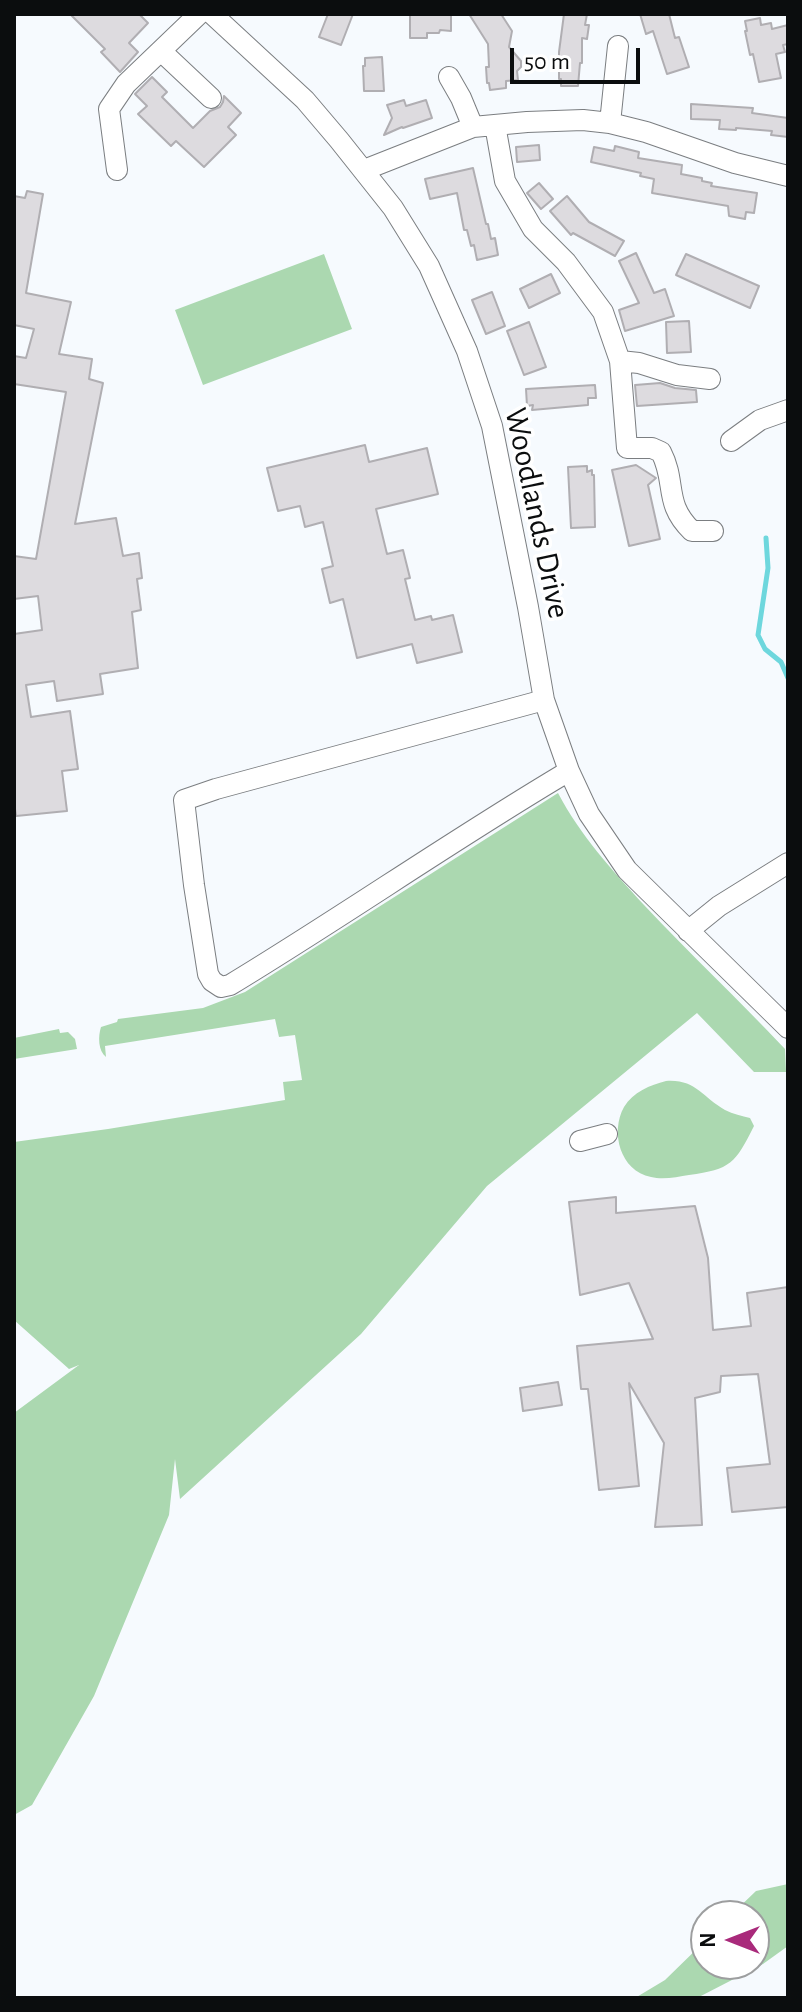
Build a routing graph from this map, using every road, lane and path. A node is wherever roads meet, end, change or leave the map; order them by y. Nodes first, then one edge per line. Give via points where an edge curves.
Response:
1 (199, 14) edge
2 (212, 14) edge
3 (618, 46) dead end
4 (161, 51) junction
5 (449, 77) dead end
6 (211, 98) dead end
7 (610, 123) junction
8 (495, 125) junction
9 (473, 127) junction
10 (117, 170) dead end
11 (364, 170) junction
12 (788, 176) edge
13 (620, 361) junction
14 (710, 379) dead end
15 (788, 410) edge
16 (731, 441) dead end
17 (713, 531) dead end
18 (544, 700) junction
19 (569, 771) junction
20 (788, 863) edge
21 (688, 931) junction
22 (788, 1028) edge
23 (607, 1134) dead end
24 (580, 1141) dead end

1 - 4 street
2 - 11 street, Woodlands Drive via 305,100
3 - 7 street
4 - 6 street
4 - 10 street via 126,84 109,109
5 - 9 street
7 - 8 street
7 - 12 street
8 - 9 street
8 - 13 street via 505,181 533,229 603,312
9 - 11 street
11 - 18 street, Woodlands Drive via 429,266 467,351 492,426
13 - 14 street
13 - 17 street via 627,448 661,452 681,520 692,531
15 - 16 street via 760,420
18 - 19 street, Woodlands Drive
18 - 19 street via 184,800 212,981 230,985
19 - 21 street, Woodlands Drive via 589,814 627,870
20 - 21 street
21 - 22 street, Woodlands Drive
23 - 24 street

